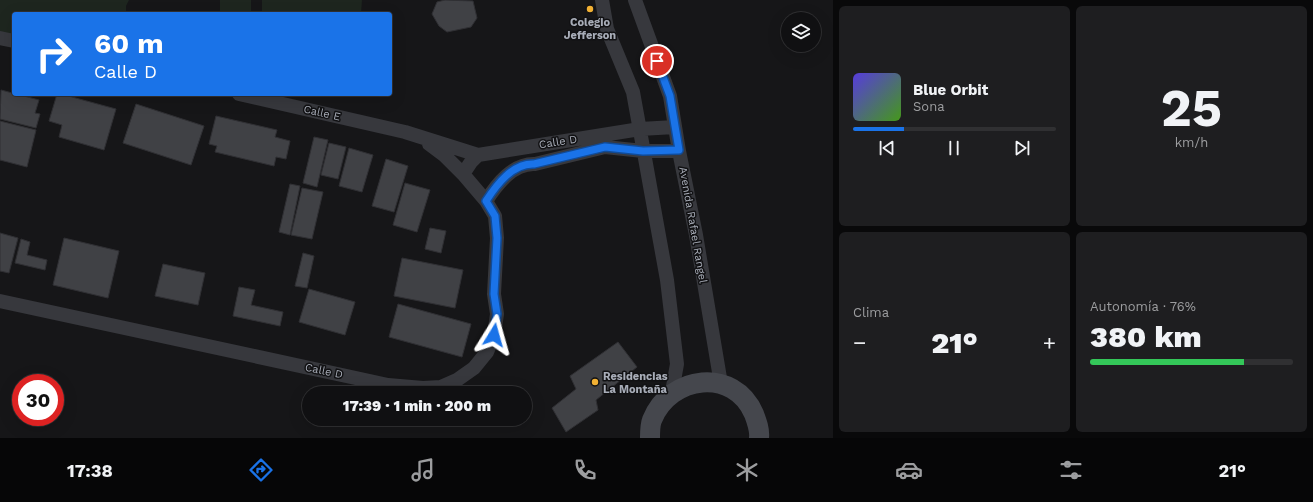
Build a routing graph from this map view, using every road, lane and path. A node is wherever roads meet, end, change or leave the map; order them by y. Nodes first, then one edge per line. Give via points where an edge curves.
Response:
1 (635, 0) edge
2 (604, 3) edge
3 (0, 38) edge
4 (12, 41) edge
5 (248, 96) edge
6 (675, 127) junction
7 (640, 129) junction
8 (405, 132) junction
9 (679, 150) junction
10 (643, 151) junction
11 (478, 155) junction
12 (463, 174) junction
13 (486, 201) junction
14 (0, 301) edge
15 (721, 384) junction
16 (672, 392) junction
17 (650, 438) edge
18 (759, 438) edge

1 - 6 street, Avenida Rafael Rangel via 670,96
2 - 7 street via 607,29 633,92
3 - 4 street
5 - 8 street, Calle E
6 - 7 street, Calle D
6 - 9 street, Avenida Rafael Rangel
7 - 10 street
7 - 11 street, Calle D
8 - 11 street, Calle E
8 - 12 street, Calle E via 431,145
9 - 10 street, Calle D
9 - 15 street, Avenida Rafael Rangel
10 - 13 street, Calle D via 605,147 527,164 510,172
10 - 16 street via 667,280 677,364
11 - 12 street
12 - 13 street, Calle D
13 - 14 street, Calle D via 495,216 497,238 494,294 497,314 494,335 487,352 474,368 441,387 388,385
15 - 16 street via 704,382
15 - 18 street via 744,398 752,409 757,421
16 - 17 street via 660,405 652,421

